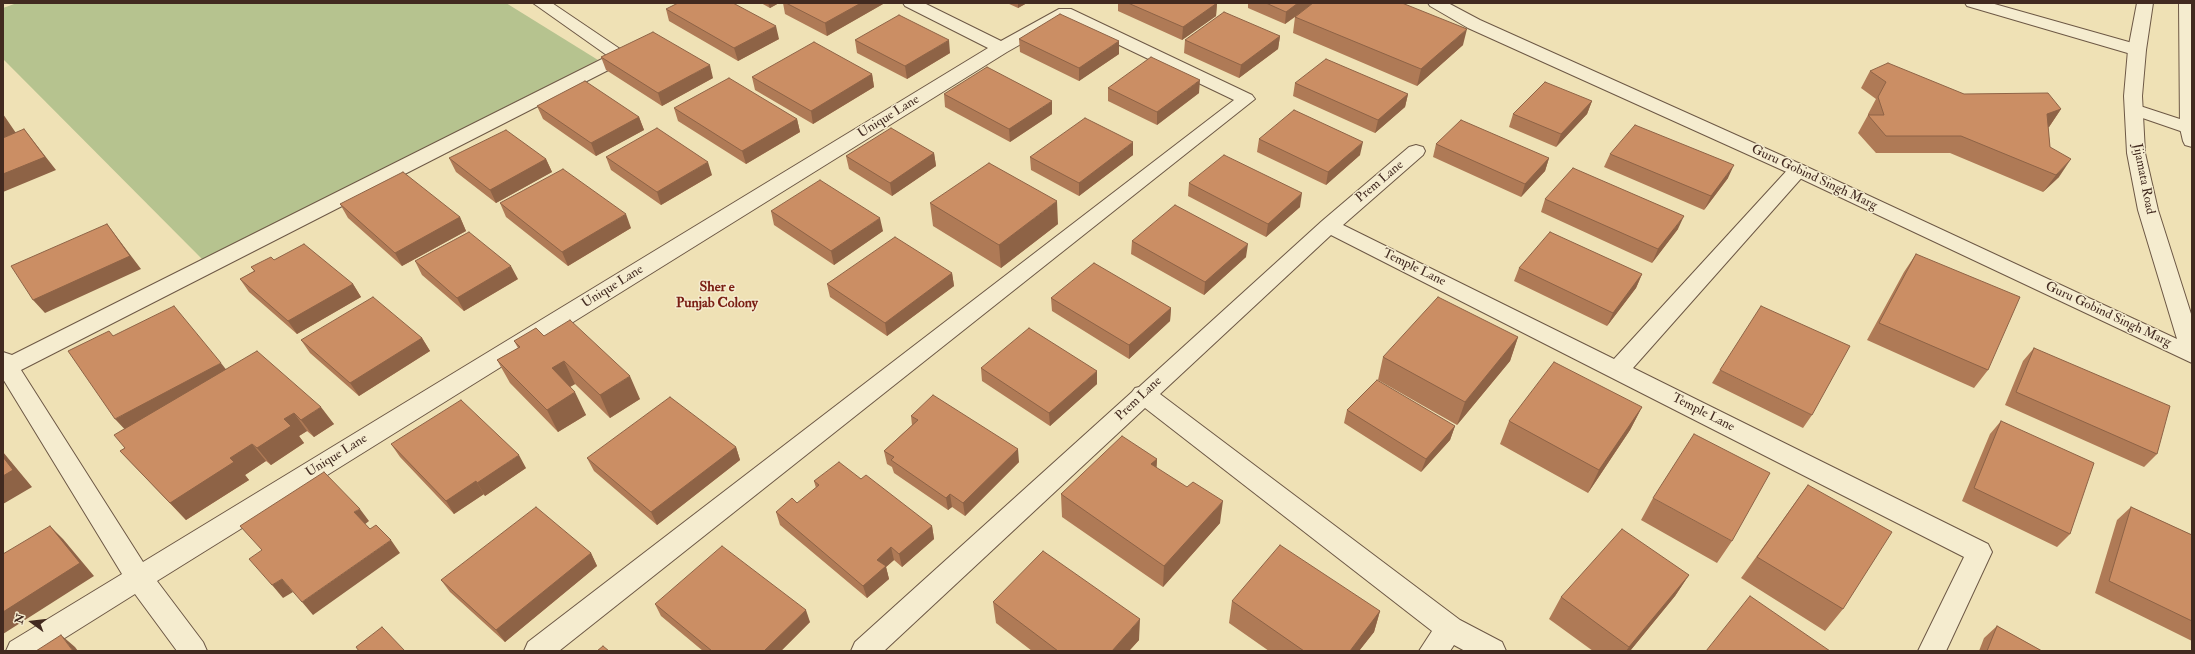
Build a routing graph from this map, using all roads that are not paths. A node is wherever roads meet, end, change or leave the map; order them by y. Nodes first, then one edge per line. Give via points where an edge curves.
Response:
1 (541, 3) edge
2 (911, 3) edge
3 (1436, 3) edge
4 (1973, 3) edge
5 (2145, 3) edge
6 (2187, 3) edge
7 (1001, 48) junction
8 (2137, 50) junction
9 (2190, 67) edge
10 (2134, 109) junction
11 (2191, 133) edge
12 (1416, 151) dead end
13 (1798, 170) junction
14 (1329, 226) junction
15 (2192, 350) edge
16 (2192, 355) edge
17 (6, 364) edge
18 (1618, 370) junction
19 (1143, 394) junction
20 (139, 578) junction
21 (1450, 628) junction
22 (20, 651) edge
23 (193, 651) edge
24 (538, 651) edge
25 (865, 651) edge
26 (1433, 651) edge
27 (1492, 651) edge
28 (1932, 651) edge

1 - 17 street via 620,56
2 - 7 street
3 - 13 street, Guru Gobind Singh Marg via 1474,24
4 - 8 street
5 - 8 street, Jijamata Road
6 - 9 street
7 - 20 street, Unique Lane
7 - 24 street, Unique Lane via 1065,12 1246,99
8 - 10 street, Jijamata Road
9 - 11 street
10 - 11 street
10 - 15 street, Jijamata Road via 2136,154 2148,210
12 - 14 street, Prem Lane
13 - 16 street, Guru Gobind Singh Marg
13 - 18 street
14 - 18 street, Temple Lane
14 - 19 street, Prem Lane
17 - 20 street
18 - 28 street, Temple Lane via 1979,552
19 - 21 street
19 - 25 street, Prem Lane
20 - 22 street, Unique Lane
20 - 23 street
21 - 26 street
21 - 27 street

